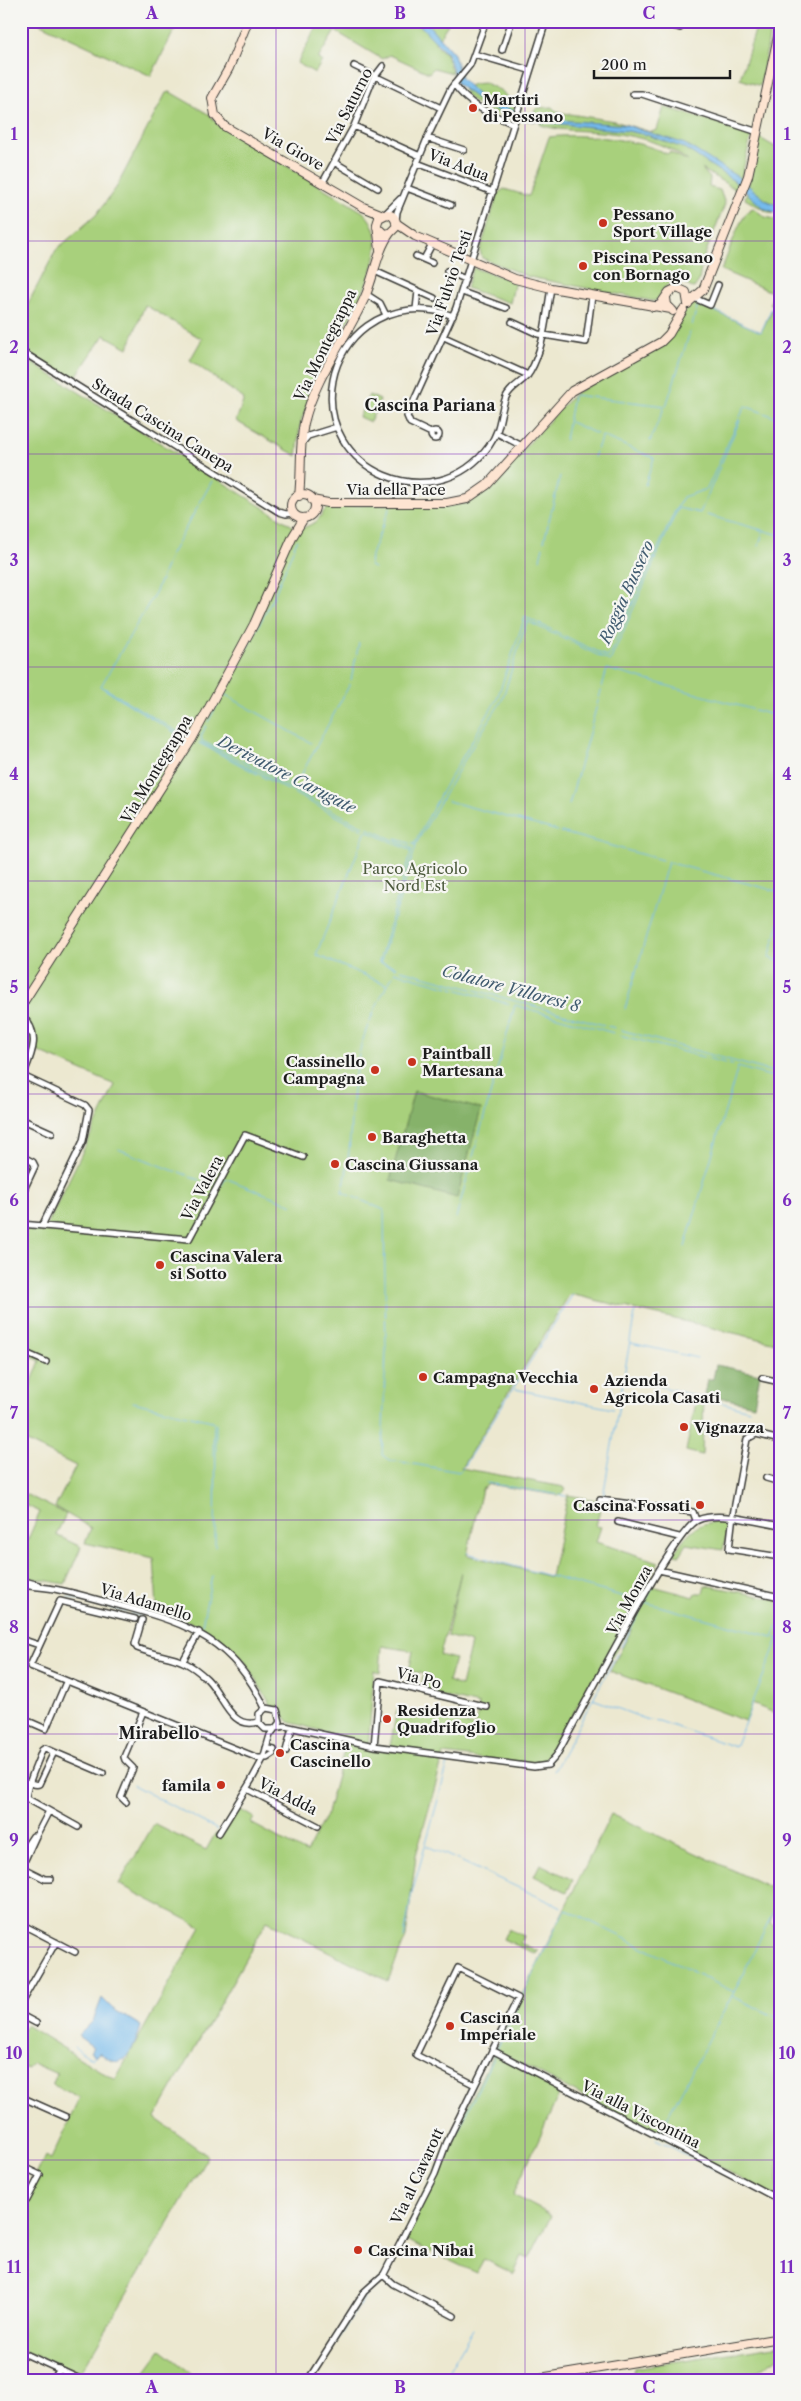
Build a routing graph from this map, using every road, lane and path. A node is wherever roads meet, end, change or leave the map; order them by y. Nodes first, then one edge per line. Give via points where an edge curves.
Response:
1 (248, 21) edge
2 (486, 21) edge
3 (509, 21) edge
4 (546, 21) edge
5 (656, 21) edge
6 (686, 21) edge
7 (780, 27) edge
8 (502, 50) dead end
9 (474, 54) junction
10 (354, 66) dead end
11 (383, 66) dead end
12 (529, 70) junction
13 (374, 77) junction
14 (454, 84) junction
15 (633, 94) dead end
16 (441, 108) junction
17 (514, 123) junction
18 (354, 126) junction
19 (758, 132) junction
20 (427, 138) junction
21 (464, 150) dead end
22 (420, 156) junction
23 (334, 162) junction
24 (417, 162) junction
25 (323, 182) junction
26 (378, 188) dead end
27 (406, 191) junction
28 (493, 192) junction
29 (451, 205) dead end
30 (363, 207) junction
31 (384, 215) junction
32 (396, 222) junction
33 (377, 226) junction
34 (392, 232) junction
35 (415, 236) junction
36 (432, 244) junction
37 (416, 256) dead end
38 (380, 257) junction
39 (424, 259) junction
40 (471, 260) junction
41 (432, 263) dead end
42 (447, 271) dead end
43 (379, 273) dead end
44 (465, 280) junction
45 (718, 285) dead end
46 (551, 288) junction
47 (418, 290) junction
48 (462, 292) junction
49 (366, 294) junction
50 (592, 296) junction
51 (434, 298) dead end
52 (666, 298) junction
53 (690, 298) junction
54 (506, 308) dead end
55 (652, 308) junction
56 (416, 309) junction
57 (671, 310) junction
58 (683, 310) junction
59 (386, 316) junction
60 (453, 316) junction
61 (512, 322) dead end
62 (671, 330) junction
63 (542, 334) junction
64 (444, 337) junction
65 (21, 351) edge
66 (528, 375) junction
67 (337, 426) junction
68 (431, 433) dead end
69 (497, 433) junction
70 (302, 443) junction
71 (522, 446) junction
72 (300, 477) junction
73 (299, 496) junction
74 (310, 498) junction
75 (337, 503) junction
76 (294, 514) junction
77 (312, 514) junction
78 (304, 518) junction
79 (293, 536) junction
80 (21, 1006) edge
81 (21, 1015) edge
82 (21, 1025) edge
83 (34, 1036) junction
84 (22, 1077) edge
85 (21, 1118) edge
86 (52, 1133) dead end
87 (21, 1156) edge
88 (303, 1157) dead end
89 (21, 1196) edge
90 (21, 1224) edge
91 (42, 1226) junction
92 (23, 1352) edge
93 (21, 1362) edge
94 (46, 1362) dead end
95 (762, 1378) dead end
96 (780, 1382) edge
97 (780, 1440) edge
98 (766, 1478) dead end
99 (780, 1482) edge
100 (600, 1500) dead end
101 (732, 1518) junction
102 (696, 1520) junction
103 (618, 1522) dead end
104 (780, 1526) edge
105 (679, 1537) junction
106 (780, 1557) edge
107 (659, 1570) junction
108 (21, 1580) edge
109 (21, 1585) edge
110 (44, 1587) junction
111 (780, 1597) edge
112 (135, 1619) dead end
113 (142, 1620) dead end
114 (199, 1632) junction
115 (21, 1643) edge
116 (39, 1646) junction
117 (183, 1661) junction
118 (66, 1682) junction
119 (487, 1707) dead end
120 (265, 1708) junction
121 (143, 1712) junction
122 (280, 1717) junction
123 (21, 1718) edge
124 (258, 1722) junction
125 (264, 1728) junction
126 (291, 1728) junction
127 (274, 1729) junction
128 (268, 1740) junction
129 (374, 1746) junction
130 (266, 1748) junction
131 (286, 1751) dead end
132 (54, 1752) junction
133 (263, 1758) junction
134 (102, 1773) dead end
135 (31, 1783) junction
136 (21, 1786) edge
137 (247, 1789) junction
138 (126, 1802) dead end
139 (49, 1811) junction
140 (318, 1826) dead end
141 (78, 1827) dead end
142 (220, 1833) dead end
143 (36, 1836) junction
144 (21, 1854) edge
145 (22, 1866) edge
146 (51, 1879) dead end
147 (21, 1924) edge
148 (56, 1942) junction
149 (75, 1952) dead end
150 (21, 2003) edge
151 (21, 2015) edge
152 (36, 2023) dead end
153 (492, 2050) junction
154 (475, 2085) junction
155 (21, 2097) edge
156 (66, 2117) dead end
157 (21, 2166) edge
158 (21, 2198) edge
159 (780, 2200) edge
160 (383, 2275) junction
161 (454, 2316) dead end
162 (780, 2338) edge
163 (21, 2352) edge
164 (60, 2369) junction
165 (54, 2380) edge
166 (82, 2380) edge
167 (308, 2380) edge
168 (528, 2380) edge

1 - 25 street, Via Giove via 213,95 213,111 222,124
2 - 9 street
3 - 8 street
4 - 12 street, Via Fulvio Testi
5 - 6 street via 680,28
7 - 19 street
9 - 12 street
9 - 14 street via 469,68
10 - 13 street
11 - 13 street, Via Saturno
12 - 17 street, Via Fulvio Testi
13 - 16 street
13 - 18 street, Via Saturno
14 - 16 street
14 - 17 street via 462,96 481,110
15 - 19 street via 642,94
16 - 20 street
17 - 28 street, Via Fulvio Testi
18 - 22 street
18 - 23 street, Via Saturno
19 - 53 street via 748,176 706,283 702,292
20 - 21 street
20 - 22 street
22 - 24 street
23 - 25 street, Via Saturno
23 - 26 street
24 - 27 street
24 - 28 street, Via Adua
25 - 30 street, Via Giove
27 - 29 street
27 - 31 street
27 - 32 street
28 - 40 street, Via Fulvio Testi
30 - 31 street, Via Giove
30 - 33 street, Via Giove
31 - 32 street via 393,216
31 - 33 street
32 - 34 street
32 - 35 street
33 - 34 street via 384,234
33 - 38 street, Via Montegrappa
34 - 35 street
34 - 38 street, Via Montegrappa
35 - 36 street
36 - 39 street
36 - 40 street
37 - 39 street
38 - 49 street, Via Montegrappa
39 - 41 street
40 - 44 street, Via Fulvio Testi
40 - 46 street via 509,277
42 - 44 street
43 - 47 street
44 - 48 street, Via Fulvio Testi
45 - 53 street via 710,305
46 - 50 street
46 - 63 street
47 - 51 street
47 - 56 street
48 - 54 street
48 - 60 street, Via Fulvio Testi
49 - 59 street via 380,303
49 - 70 street, Via Montegrappa via 318,388 305,419
50 - 55 street
50 - 63 street via 586,342
52 - 53 street via 675,288 683,290
52 - 55 street via 660,306
52 - 57 street
53 - 58 street
55 - 57 street
56 - 59 street
56 - 60 street
57 - 58 street
57 - 62 street via 674,320
58 - 62 street, Via della Pace
59 - 67 street via 359,333 338,363 332,396
60 - 64 street, Via Fulvio Testi
61 - 63 street
62 - 71 street, Via della Pace via 657,344 574,390
63 - 66 street via 538,354
64 - 66 street
64 - 68 street, Via Fulvio Testi via 407,417 410,423
65 - 76 street, Strada Cascina Canepa via 279,512
66 - 69 street via 507,395
67 - 69 street via 351,451 368,467 392,479 416,483 440,480 464,470 484,452
67 - 70 street via 308,436
69 - 71 street
70 - 72 street, Via Montegrappa
71 - 75 street, Via della Pace via 483,489 463,500 443,503
72 - 73 street, Via Montegrappa
72 - 74 street, Via Montegrappa
73 - 74 street
73 - 76 street via 292,502
74 - 75 street, Via della Pace
74 - 77 street via 314,508
75 - 77 street, Via della Pace
76 - 78 street
76 - 79 street, Via Montegrappa
77 - 78 street
78 - 79 street, Via Montegrappa
79 - 80 street, Via Montegrappa via 264,603 194,735
81 - 83 street
82 - 83 street
83 - 84 street via 34,1050
84 - 91 street via 85,1105 89,1110 83,1143
85 - 86 street
87 - 89 street via 35,1166
88 - 91 street, Via Valera via 245,1135 188,1239
90 - 91 street, Via Valera
92 - 93 street
92 - 94 street
95 - 96 street
97 - 101 street via 756,1434 748,1439
98 - 99 street
100 - 102 street via 693,1512
101 - 102 street via 710,1516
101 - 104 street
101 - 106 street via 729,1548
102 - 105 street, Via Monza
103 - 105 street
105 - 107 street, Via Monza
107 - 111 street
107 - 129 street, Via Monza via 556,1756 544,1767
108 - 110 street, Via Adamello
109 - 110 street, Via Adamello
110 - 114 street, Via Adamello via 148,1613
112 - 116 street via 60,1601
113 - 117 street via 135,1643 137,1648
114 - 117 street
114 - 120 street, Via Adamello via 237,1664
115 - 116 street via 27,1641
116 - 118 street via 30,1666
117 - 124 street via 208,1681 236,1720 247,1724
118 - 121 street
118 - 123 street via 46,1729
119 - 129 street, Via Po via 380,1681
120 - 122 street via 275,1709
120 - 124 street via 259,1714
121 - 133 street
121 - 138 street via 124,1757 133,1768 121,1797
122 - 126 street
122 - 127 street
124 - 125 street
125 - 127 street
125 - 128 street
126 - 127 street
126 - 129 street
126 - 131 street
127 - 128 street, Via Adda
128 - 130 street, Via Adda
130 - 133 street, Via Adda
130 - 133 street via 274,1752
132 - 134 street
132 - 135 street via 40,1782 37,1785
132 - 135 street via 46,1748 42,1750
133 - 137 street, Via Adda
135 - 136 street
135 - 139 street via 26,1798
137 - 140 street, Via Adda
137 - 142 street, Via Adda
139 - 141 street
139 - 143 street
143 - 144 street
143 - 145 street
145 - 146 street via 44,1879
147 - 148 street
148 - 149 street
148 - 150 street
151 - 152 street
153 - 154 street, Via al Cavarott
153 - 154 street, Via al Cavarott via 518,1998 458,1968 416,2055
153 - 159 street, Via alla Viscontina
154 - 160 street, Via al Cavarott via 435,2174
155 - 156 street
157 - 158 street via 40,2175 27,2200
160 - 161 street via 393,2284
160 - 167 street, Via al Cavarott via 364,2292
162 - 168 street
163 - 164 street
164 - 165 street
164 - 166 street

